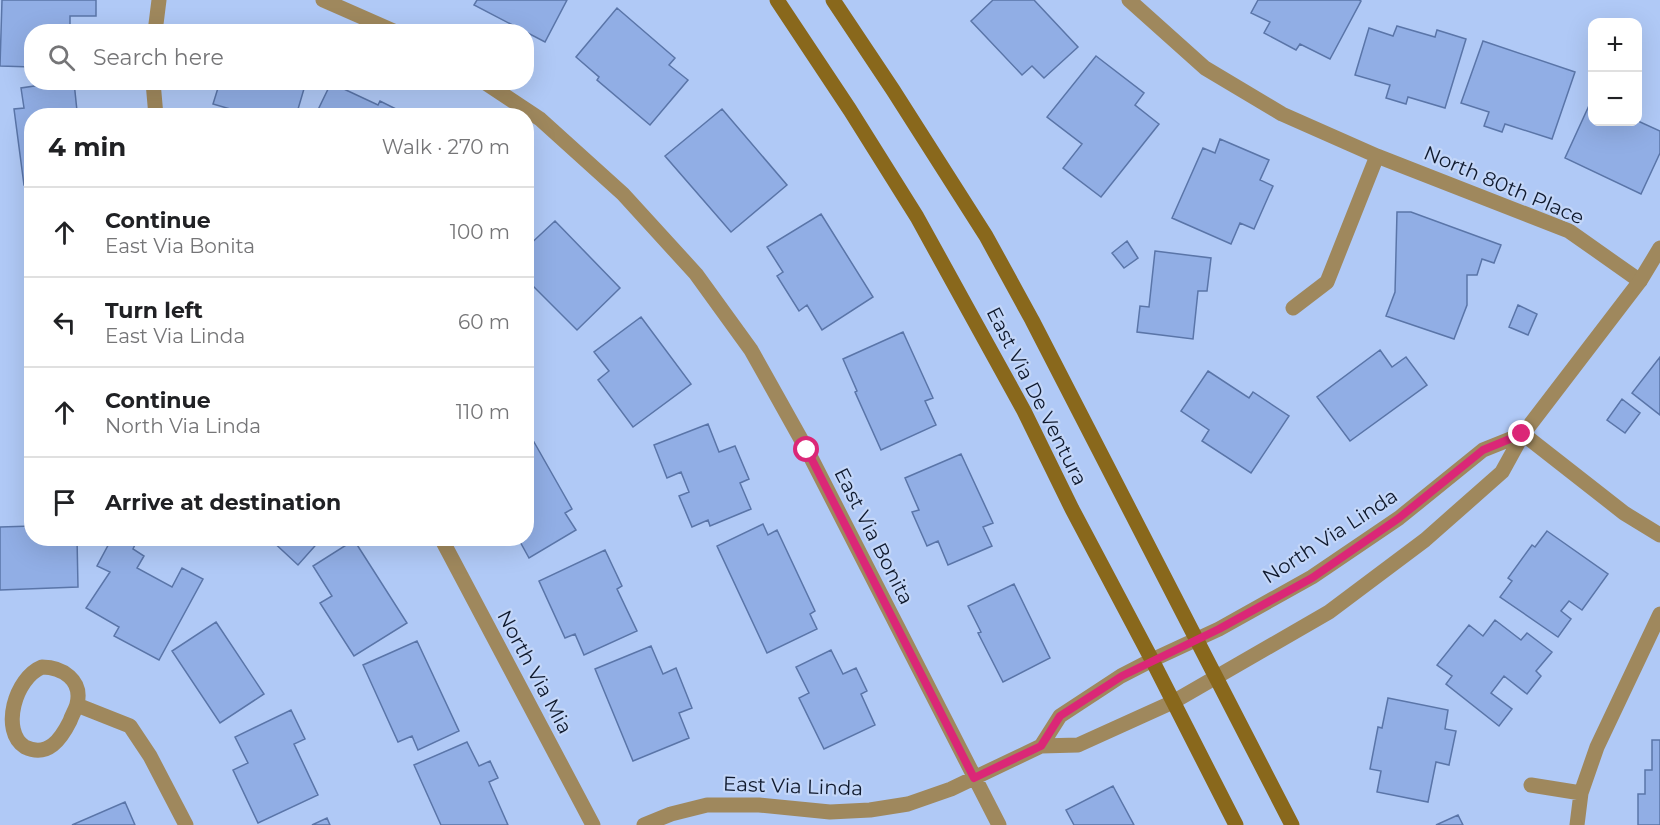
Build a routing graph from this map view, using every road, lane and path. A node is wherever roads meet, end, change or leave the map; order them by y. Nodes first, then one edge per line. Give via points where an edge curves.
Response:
1 (159, 0) edge
2 (323, 0) edge
3 (777, 0) edge
4 (833, 0) edge
5 (1129, 0) edge
6 (156, 24) edge
7 (378, 24) edge
8 (154, 90) edge
9 (496, 90) edge
10 (155, 108) edge
11 (523, 108) edge
12 (534, 115) edge
13 (1377, 156) junction
14 (1660, 248) edge
15 (1640, 281) junction
16 (1293, 308) dead end
17 (1522, 434) junction
18 (1660, 535) edge
19 (445, 546) edge
20 (1660, 614) edge
21 (1196, 639) junction
22 (1152, 660) junction
23 (1216, 678) junction
24 (1173, 702) junction
25 (77, 705) junction
26 (1041, 746) junction
27 (974, 778) junction
28 (1531, 785) dead end
29 (1581, 793) junction
30 (186, 825) edge
31 (592, 825) edge
32 (644, 825) edge
33 (999, 825) edge
34 (1236, 825) edge
35 (1292, 825) edge
36 (1577, 825) edge

1 - 6 street
2 - 7 street
3 - 22 main road, East Via De Ventura via 917,218 1024,411
4 - 21 main road, East Via De Ventura via 986,236
5 - 13 street, North 80th Place via 1206,68 1282,114
8 - 10 street
9 - 11 street, East Via Bonita
12 - 27 street, East Via Bonita via 623,195 696,274 751,350 807,450
13 - 15 street, North 80th Place via 1569,231
13 - 16 street via 1327,282
14 - 15 street
15 - 17 street
17 - 18 street via 1624,513
17 - 21 street, North Via Linda via 1483,450 1399,518 1312,578
17 - 23 street via 1502,472 1425,540 1329,612
19 - 31 street, North Via Mia
20 - 29 street via 1597,747
21 - 22 street, North Via Linda
21 - 23 main road, East Via De Ventura
22 - 24 main road, East Via De Ventura
22 - 26 street via 1060,716
23 - 24 street
23 - 35 main road, East Via De Ventura
24 - 26 street, East Via Linda via 1078,745
24 - 34 main road, East Via De Ventura
25 - 25 street via 76,686 70,677 63,670 42,667 24,678 8,711 9,731 21,746 48,748 63,736
25 - 30 street via 130,726
26 - 27 street, East Via Linda
27 - 32 street, East Via Linda via 908,804 870,810 830,812 707,805
27 - 33 street, East Via Bonita
28 - 29 street
29 - 36 street

